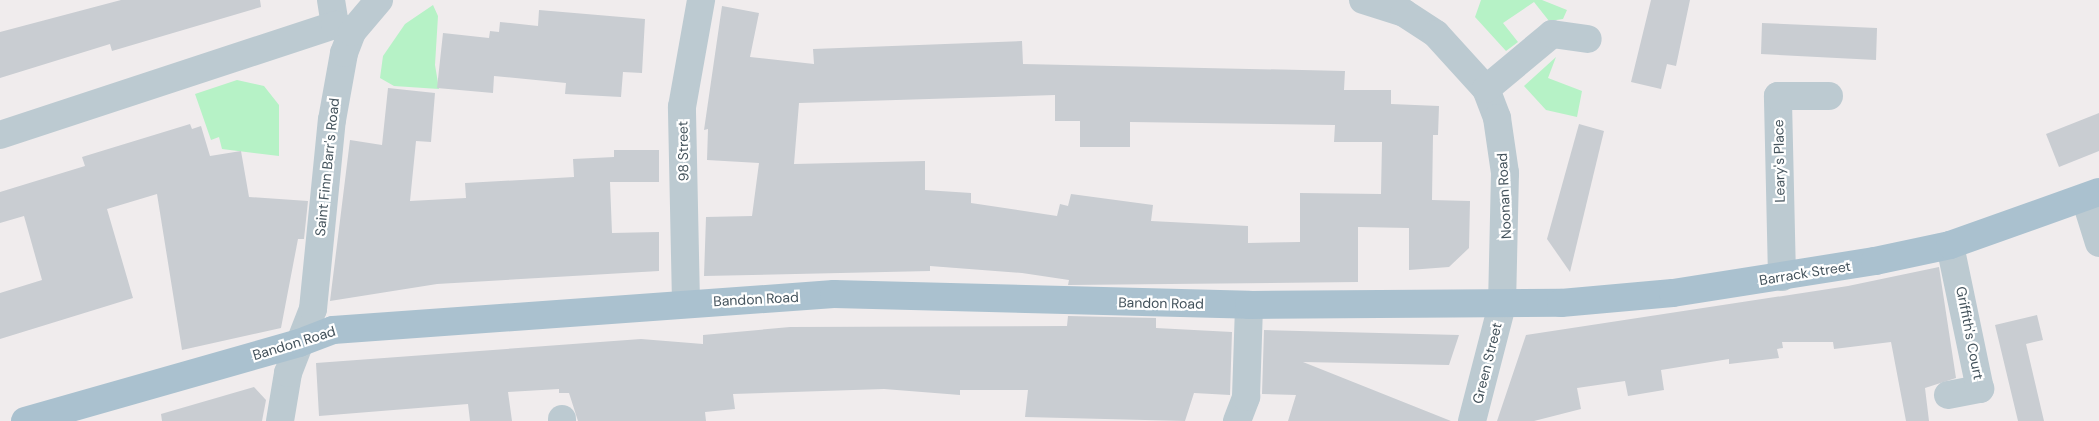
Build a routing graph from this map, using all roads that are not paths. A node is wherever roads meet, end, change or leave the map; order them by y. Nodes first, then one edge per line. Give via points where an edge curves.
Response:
1 (379, 0) edge
2 (701, 0) edge
3 (1363, 0) edge
4 (339, 19) edge
5 (1588, 39) dead end
6 (1486, 89) junction
7 (1829, 96) dead end
8 (0, 135) edge
9 (2092, 195) edge
10 (2099, 243) edge
11 (1950, 245) junction
12 (1782, 277) junction
13 (686, 303) junction
14 (1249, 305) junction
15 (1502, 305) junction
16 (299, 344) junction
17 (1948, 395) dead end
18 (25, 421) edge
19 (280, 421) edge
20 (1237, 421) edge
21 (1472, 421) edge

1 - 4 street, Saint Finn Barr's Road
2 - 13 street, 98 Street via 682,107
3 - 6 street, Noonan Road via 1421,22
4 - 8 street
4 - 16 street, Saint Finn Barr's Road via 335,93 313,309
5 - 6 street via 1552,34
6 - 15 street, Noonan Road via 1497,118 1505,173
7 - 12 street, Leary's Place via 1778,96
9 - 10 street
9 - 11 main road, Barrack Street
11 - 12 main road, Barrack Street
11 - 17 street, Griffith's Court via 1980,389
12 - 15 main road, Barrack Street via 1673,294
13 - 14 main road, Bandon Road via 911,294
13 - 16 main road, Bandon Road via 333,330
14 - 15 main road, Bandon Road
14 - 20 street via 1246,397
15 - 21 street, Green Street
16 - 18 main road, Bandon Road
16 - 19 street, Saint Finn Barr's Road

